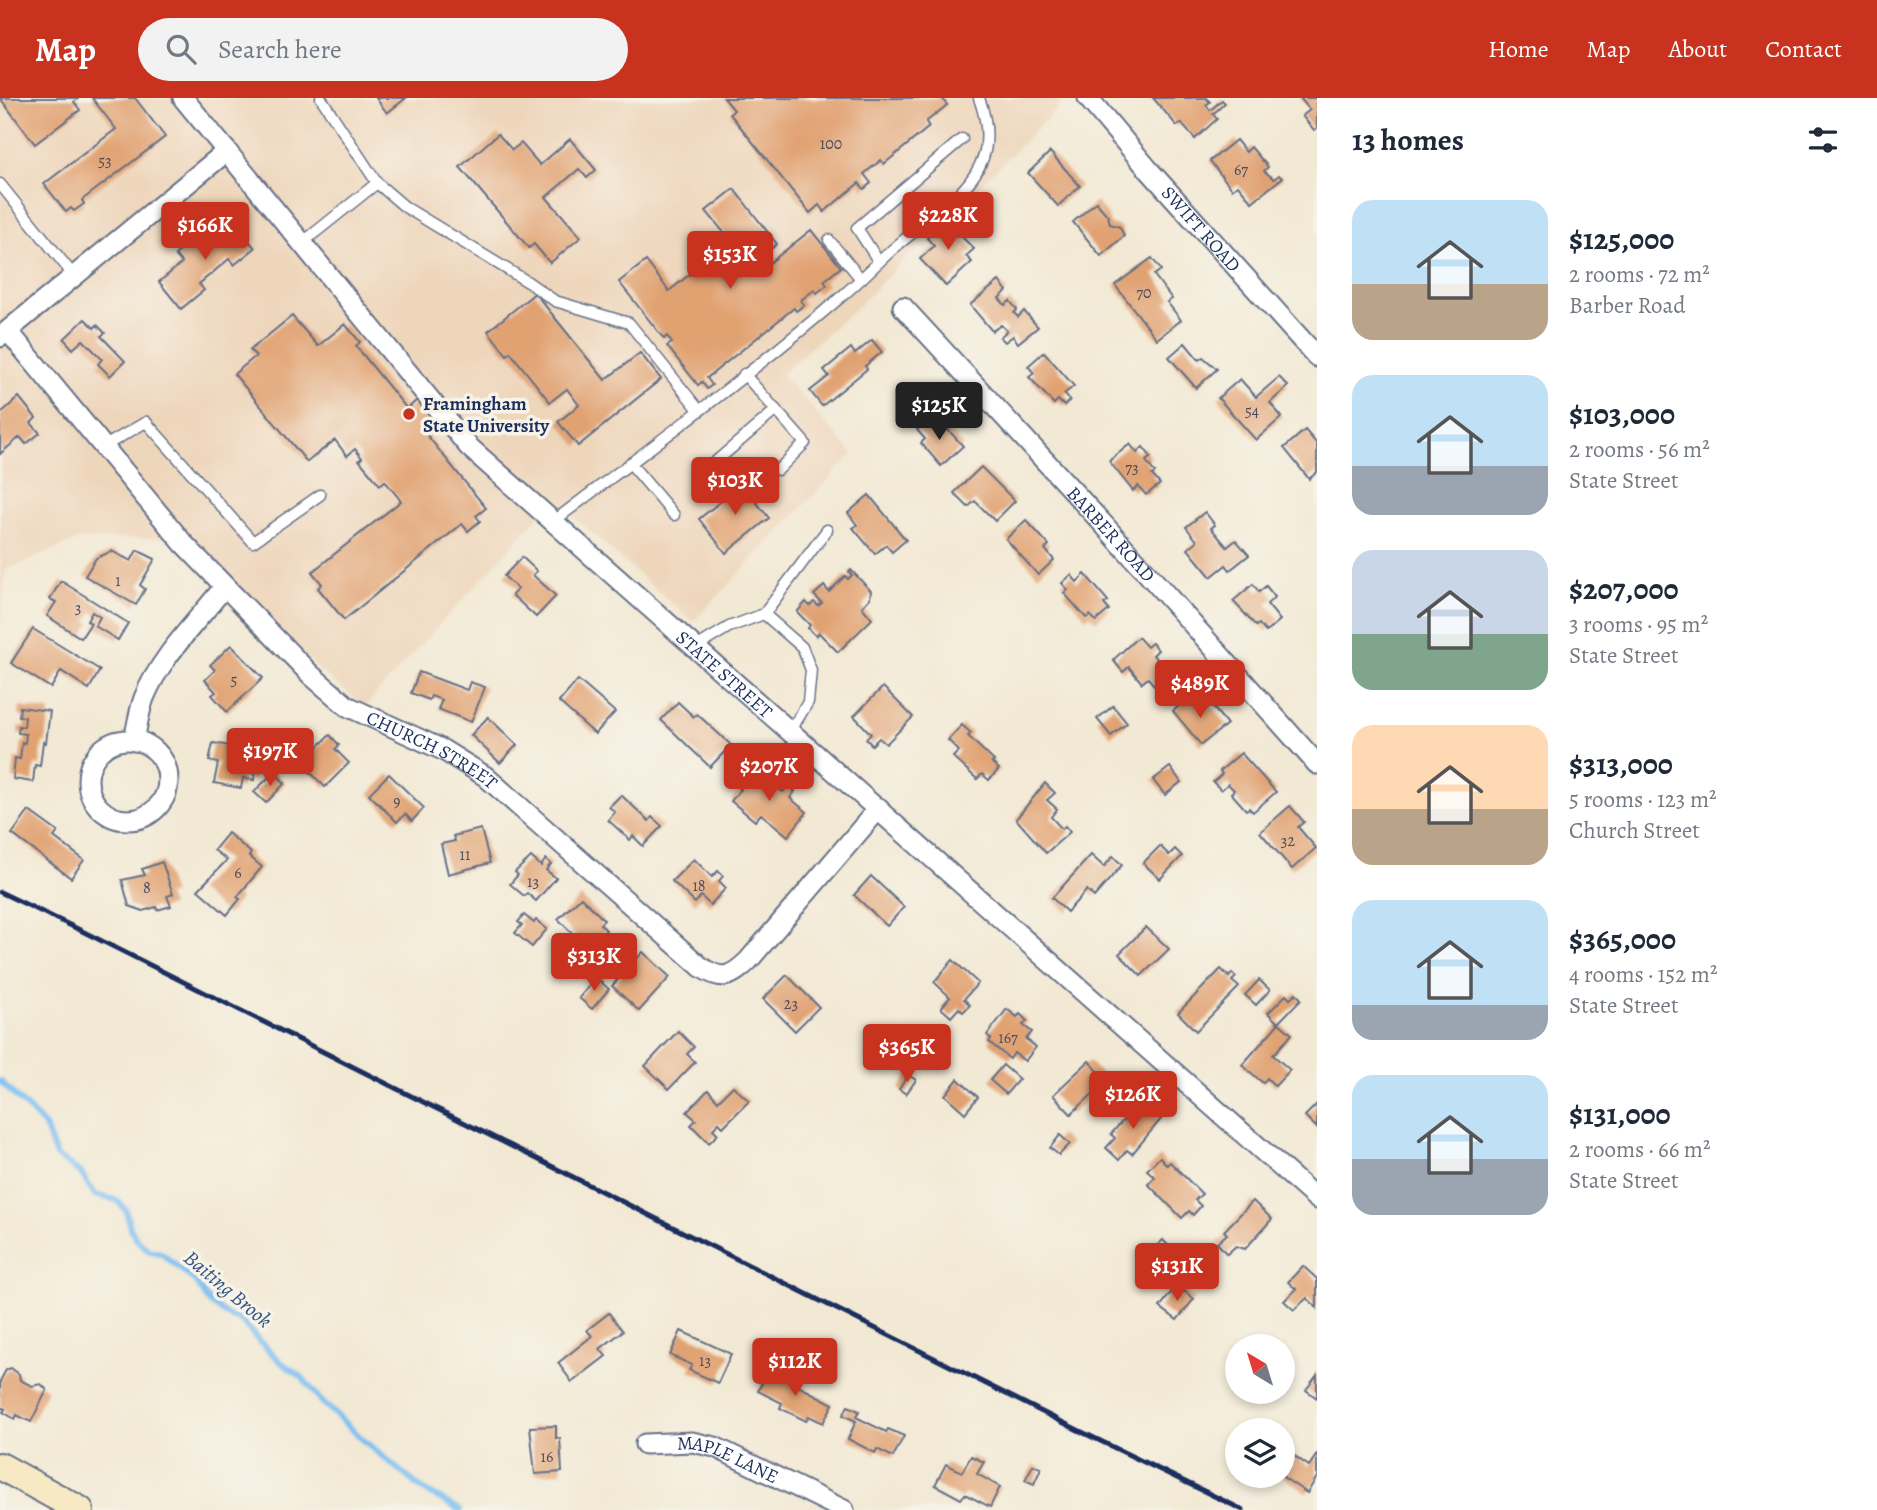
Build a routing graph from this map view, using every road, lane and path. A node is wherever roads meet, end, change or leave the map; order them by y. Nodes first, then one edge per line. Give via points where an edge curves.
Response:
1 (183, 98) edge
2 (321, 98) edge
3 (979, 98) edge
4 (1088, 98) edge
5 (962, 139) dead end
6 (228, 151) junction
7 (377, 183) junction
8 (0, 184) edge
9 (829, 240) dead end
10 (302, 243) junction
11 (879, 262) junction
12 (74, 276) junction
13 (861, 279) junction
14 (903, 307) dead end
15 (4, 334) edge
16 (1317, 357) edge
17 (744, 374) junction
18 (699, 410) junction
19 (776, 410) junction
20 (103, 448) junction
21 (630, 463) junction
22 (778, 470) dead end
23 (701, 475) dead end
24 (320, 495) dead end
25 (674, 515) dead end
26 (554, 522) junction
27 (827, 530) dead end
28 (224, 587) junction
29 (764, 614) junction
30 (696, 647) junction
31 (791, 730) junction
32 (134, 741) junction
33 (1317, 764) edge
34 (879, 808) junction
35 (1317, 1199) edge
36 (645, 1444) dead end
37 (0, 1466) edge
38 (80, 1510) edge
39 (844, 1510) edge

1 - 6 street, STATE STREET
2 - 7 lane
3 - 11 lane via 988,131 973,178
4 - 16 street, SWIFT ROAD
5 - 11 lane via 857,228
6 - 10 street, STATE STREET
6 - 12 street
7 - 10 lane
7 - 18 lane via 405,207 555,301 629,323
8 - 12 lane
9 - 13 lane
10 - 26 street, STATE STREET via 469,447
11 - 13 lane
12 - 15 street
13 - 17 lane
14 - 33 street, BARBER ROAD
15 - 20 street, CHURCH STREET
17 - 18 lane
17 - 19 lane
18 - 21 lane
19 - 22 lane via 806,443
19 - 23 lane
20 - 24 lane via 146,422 253,542
20 - 28 street, CHURCH STREET
21 - 25 lane
21 - 26 lane
26 - 30 street, STATE STREET
27 - 29 lane
28 - 32 street via 154,679
28 - 34 street, CHURCH STREET via 338,699 443,750 485,776 712,974 736,972 748,961
29 - 30 lane via 729,627
29 - 31 lane via 802,647 811,670 808,702
30 - 31 street, STATE STREET
31 - 34 street, STATE STREET
32 - 32 street via 145,744 163,761 167,785 158,807 126,821 99,809 91,797 89,771 105,747
34 - 35 street, STATE STREET
36 - 39 street, MAPLE LANE via 692,1442 715,1447
37 - 38 main road

